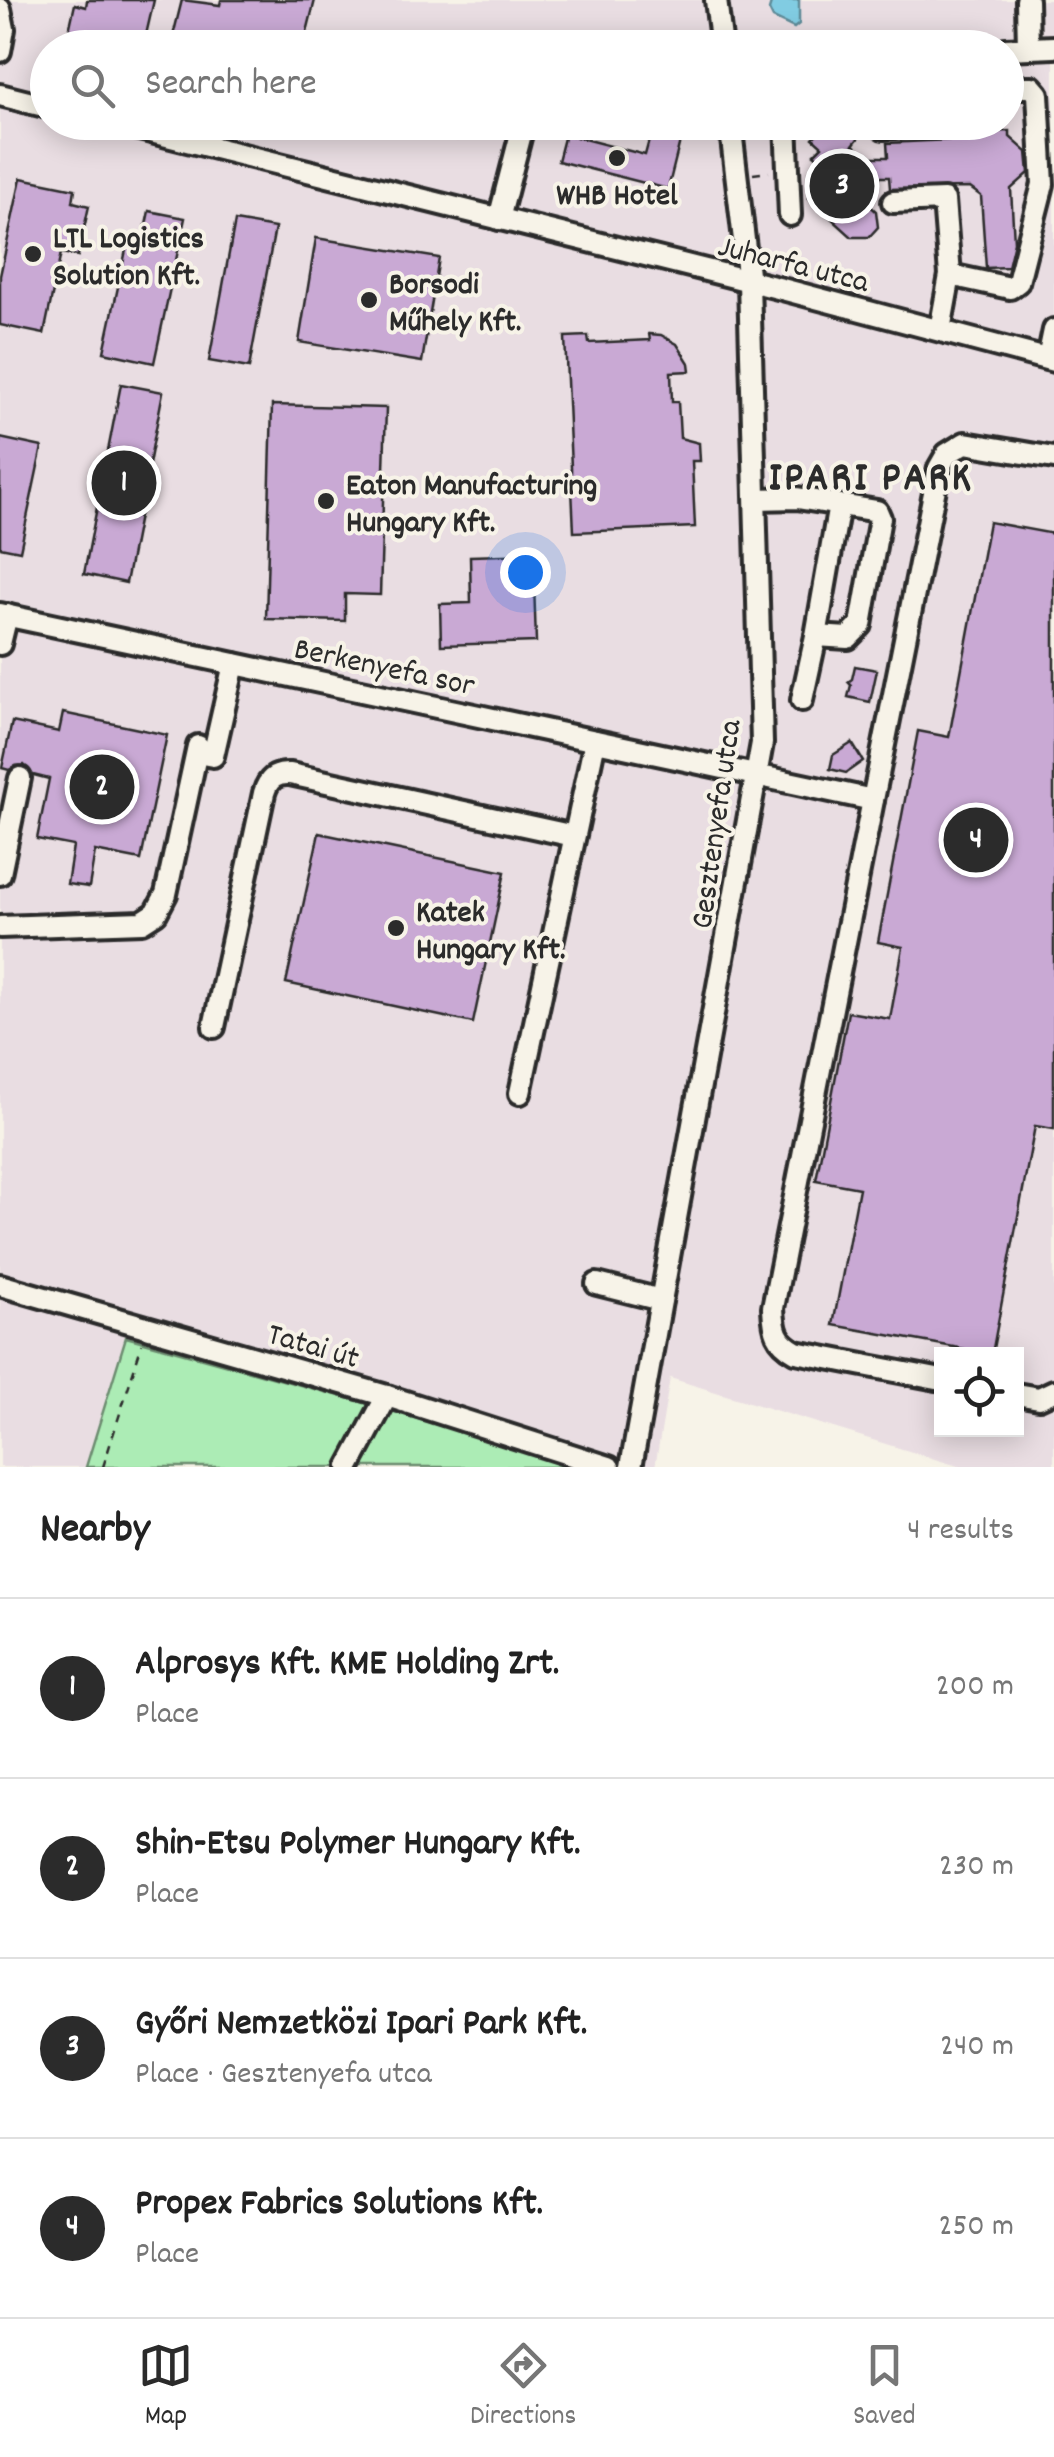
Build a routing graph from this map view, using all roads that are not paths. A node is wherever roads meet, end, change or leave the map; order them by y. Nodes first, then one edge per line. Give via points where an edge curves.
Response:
1 (716, 0) edge
2 (1027, 0) edge
3 (0, 9) edge
4 (720, 30) edge
5 (1021, 30) edge
6 (1054, 47) edge
7 (1024, 48) edge
8 (0, 51) edge
9 (1024, 87) edge
10 (0, 95) edge
11 (30, 102) edge
12 (183, 140) edge
13 (519, 140) edge
14 (732, 140) edge
15 (787, 140) edge
16 (892, 202) dead end
17 (790, 216) dead end
18 (499, 219) junction
19 (950, 275) junction
20 (749, 282) junction
21 (940, 330) junction
22 (1054, 330) edge
23 (1051, 360) edge
24 (1054, 458) edge
25 (756, 499) junction
26 (840, 506) junction
27 (3, 614) edge
28 (816, 636) junction
29 (0, 644) edge
30 (234, 664) junction
31 (802, 700) dead end
32 (595, 741) junction
33 (758, 776) junction
34 (20, 778) dead end
35 (873, 800) junction
36 (574, 836) junction
37 (0, 874) edge
38 (0, 927) edge
39 (214, 1027) dead end
40 (520, 1092) dead end
41 (597, 1284) dead end
42 (0, 1285) edge
43 (662, 1300) junction
44 (934, 1379) edge
45 (1054, 1390) edge
46 (1024, 1395) edge
47 (387, 1396) junction
48 (349, 1467) edge
49 (609, 1467) edge
50 (631, 1467) edge

1 - 4 street
2 - 5 street
3 - 8 street
6 - 7 street
9 - 19 street via 1038,94 1042,184 1018,282 1010,288
10 - 11 street
12 - 18 street, Juharfa utca
13 - 18 street
14 - 20 street, Gesztenyefa utca
15 - 17 street
16 - 19 street via 944,200
18 - 20 street, Juharfa utca
19 - 21 street
20 - 21 street, Juharfa utca
20 - 25 street, Gesztenyefa utca
21 - 23 street, Juharfa utca
22 - 23 street
24 - 35 street via 966,443 939,468
25 - 26 street
25 - 33 street, Gesztenyefa utca
26 - 28 street
26 - 28 street via 871,509 880,518 861,625 848,638
27 - 29 street
27 - 30 street, Berkenyefa sor
28 - 31 street
30 - 32 street, Berkenyefa sor
30 - 38 street via 213,756 197,750 166,894 156,913 142,922
32 - 33 street, Berkenyefa sor
32 - 36 street
33 - 35 street, Berkenyefa sor
33 - 43 street, Gesztenyefa utca
34 - 37 street
35 - 44 street via 773,1308 774,1330 796,1352
36 - 39 street via 276,775 266,784
36 - 40 street
41 - 43 street
42 - 47 street, Tatai út
43 - 50 street, Gesztenyefa utca
45 - 46 street via 1039,1398
47 - 48 street
47 - 49 street, Tatai út

